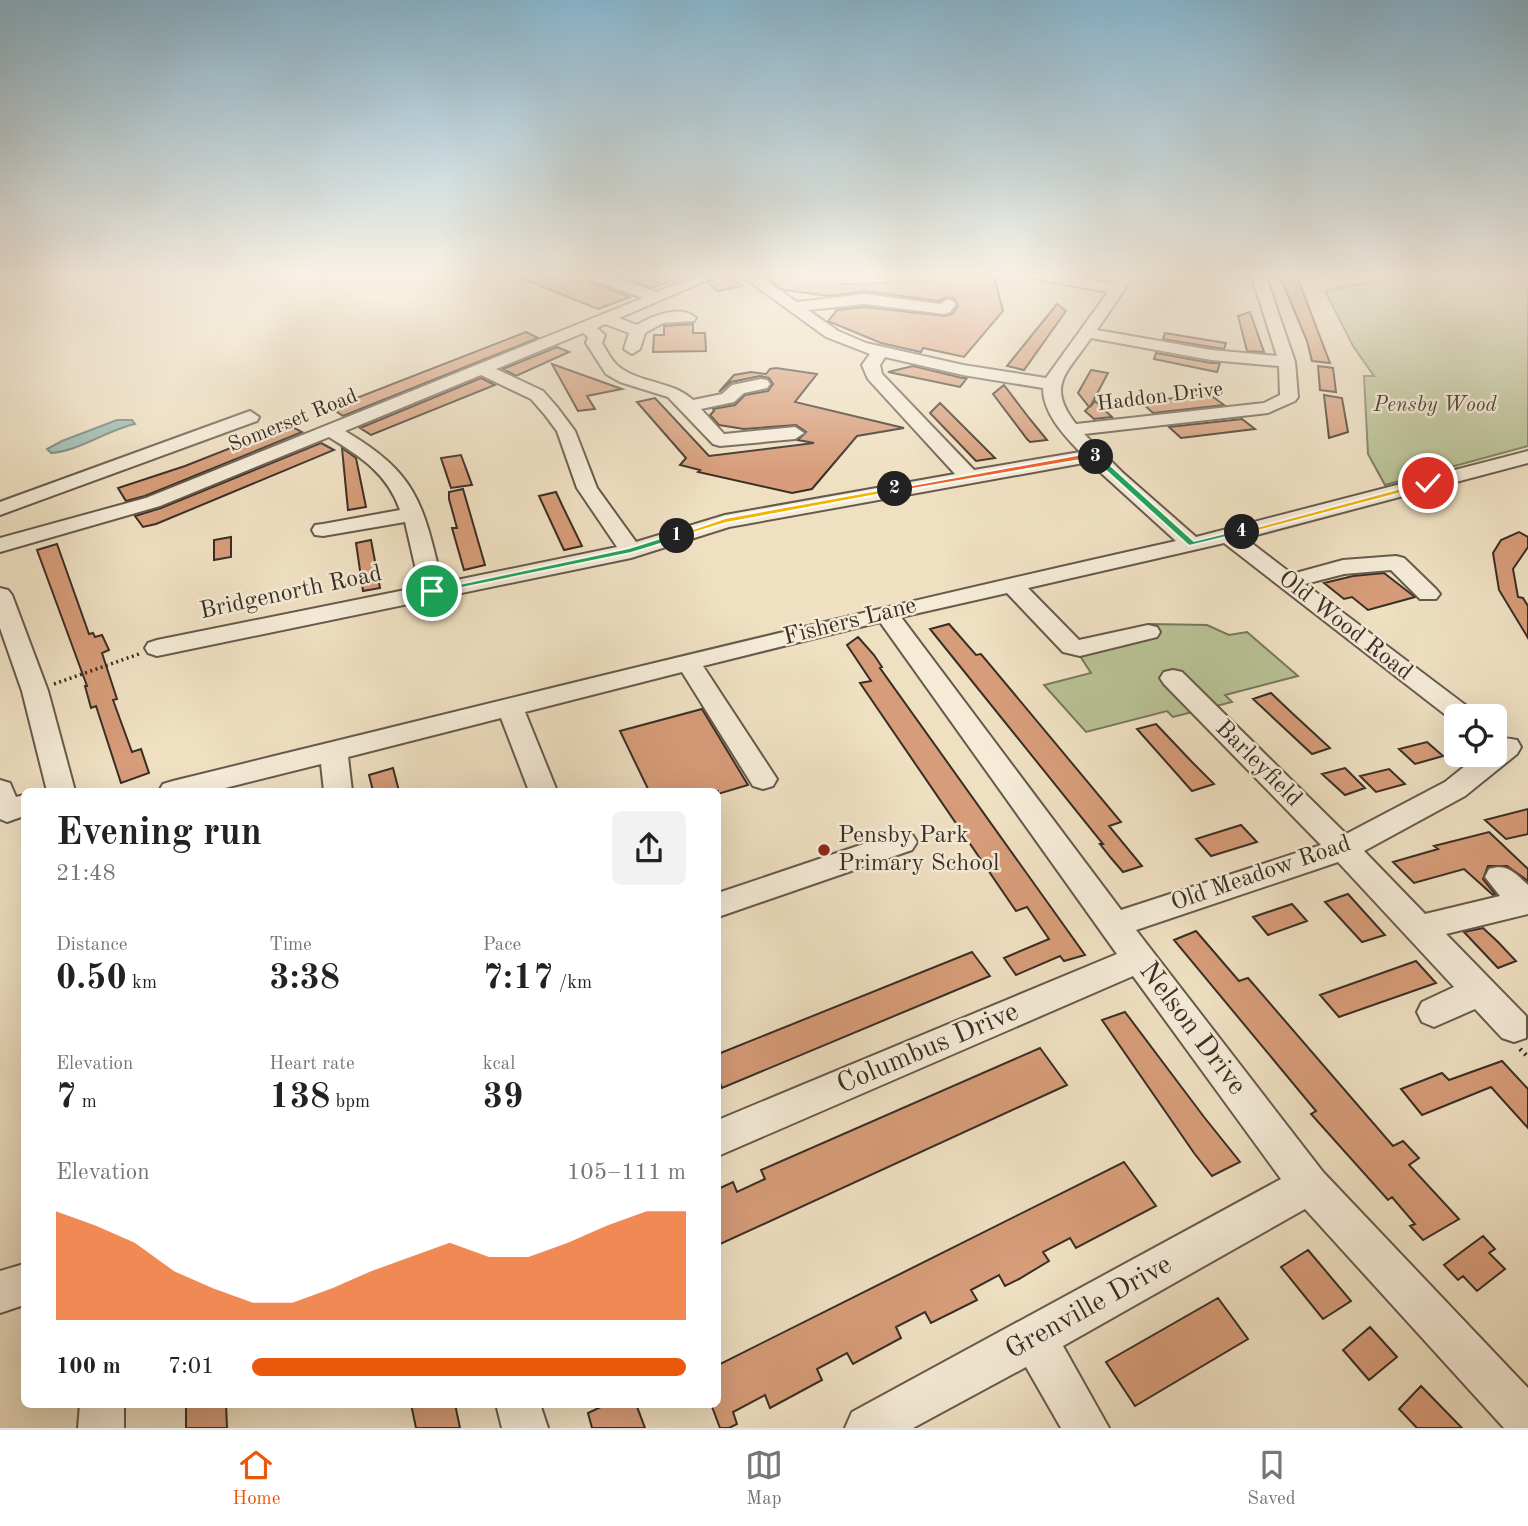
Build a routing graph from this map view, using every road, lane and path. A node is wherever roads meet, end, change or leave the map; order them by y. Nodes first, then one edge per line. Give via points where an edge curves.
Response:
1 (551, 341) edge
2 (595, 341) edge
3 (635, 341) edge
4 (848, 341) edge
5 (1082, 341) edge
6 (1131, 341) edge
7 (1280, 341) edge
8 (632, 349) dead end
9 (879, 353) junction
10 (1287, 362) junction
11 (483, 369) junction
12 (761, 384) dead end
13 (1051, 384) junction
14 (690, 406) junction
15 (250, 418) dead end
16 (330, 430) junction
17 (800, 430) dead end
18 (1073, 430) junction
19 (1094, 455) junction
20 (1528, 457) edge
21 (968, 476) junction
22 (0, 509) edge
23 (414, 514) junction
24 (323, 530) dead end
25 (1228, 536) junction
26 (1192, 544) junction
27 (0, 545) edge
28 (631, 551) junction
29 (1290, 581) junction
30 (1011, 584) junction
31 (432, 591) junction
32 (1428, 594) dead end
33 (0, 595) edge
34 (886, 613) junction
35 (1148, 632) dead end
36 (157, 648) joint
37 (688, 662) junction
38 (1173, 678) dead end
39 (35, 691) junction
40 (1448, 704) edge
41 (510, 706) junction
42 (1510, 747) edge
43 (332, 750) junction
44 (763, 779) dead end
45 (60, 788) edge
46 (185, 788) edge
47 (338, 788) edge
48 (542, 788) edge
49 (902, 842) dead end
50 (1343, 849) junction
51 (1500, 877) dead end
52 (1527, 903) edge
53 (721, 904) edge
54 (1116, 924) junction
55 (1419, 928) junction
56 (1139, 959) junction
57 (1479, 991) junction
58 (1434, 1012) dead end
59 (1514, 1027) dead end
60 (721, 1137) edge
61 (1309, 1185) junction
62 (21, 1286) edge
63 (0, 1292) edge
64 (1034, 1339) junction
65 (102, 1408) edge
66 (519, 1408) edge
67 (1528, 1421) edge
68 (101, 1428) edge
69 (525, 1428) edge
70 (868, 1428) edge
71 (1086, 1428) edge

1 - 11 street, Somerset Road
2 - 14 street via 610,369 665,389
3 - 8 street
4 - 9 street
5 - 13 street
6 - 10 street
7 - 10 street, Haddon Drive
9 - 13 street
9 - 21 street via 870,365 874,375
10 - 18 street, Haddon Drive via 1289,397 1268,408
11 - 16 street, Somerset Road
11 - 28 street via 537,395 551,411 566,431 587,488
12 - 14 street via 738,389 728,398
13 - 18 street via 1052,399
14 - 17 street via 720,440
15 - 22 street
16 - 23 street via 375,458 391,474
16 - 27 street, Somerset Road via 153,502
18 - 19 street
19 - 21 street, Bridgenorth Road
19 - 26 street
20 - 25 street, Fishers Lane
21 - 28 street, Bridgenorth Road via 725,521
23 - 24 street
23 - 31 street
25 - 26 street, Fishers Lane
25 - 29 street, Old Wood Road
26 - 30 street, Fishers Lane
28 - 31 street, Bridgenorth Road
29 - 32 street via 1343,567 1396,563
29 - 40 street, Old Wood Road
30 - 34 street, Fishers Lane
30 - 35 street via 1072,647
31 - 36 street, Bridgenorth Road
33 - 39 street
34 - 37 street, Fishers Lane
34 - 54 street, Nelson Drive
36 - 39 path
37 - 41 street, Fishers Lane
37 - 44 street
38 - 50 street, Barleyfield
39 - 45 street
41 - 43 street, Fishers Lane
41 - 48 street
42 - 50 street, Old Meadow Road via 1455,789
43 - 46 street, Fishers Lane
43 - 47 street
49 - 53 street
50 - 54 street, Old Meadow Road
50 - 55 street, Barleyfield
51 - 52 street
52 - 55 street
54 - 56 street, Nelson Drive
55 - 57 street, Barleyfield
56 - 60 street, Columbus Drive
56 - 61 street, Nelson Drive
57 - 58 street
57 - 59 street, Barleyfield
61 - 64 street, Grenville Drive
61 - 67 street, Nelson Drive
62 - 63 street
64 - 70 street, Grenville Drive
64 - 71 street
65 - 68 street
66 - 69 street

